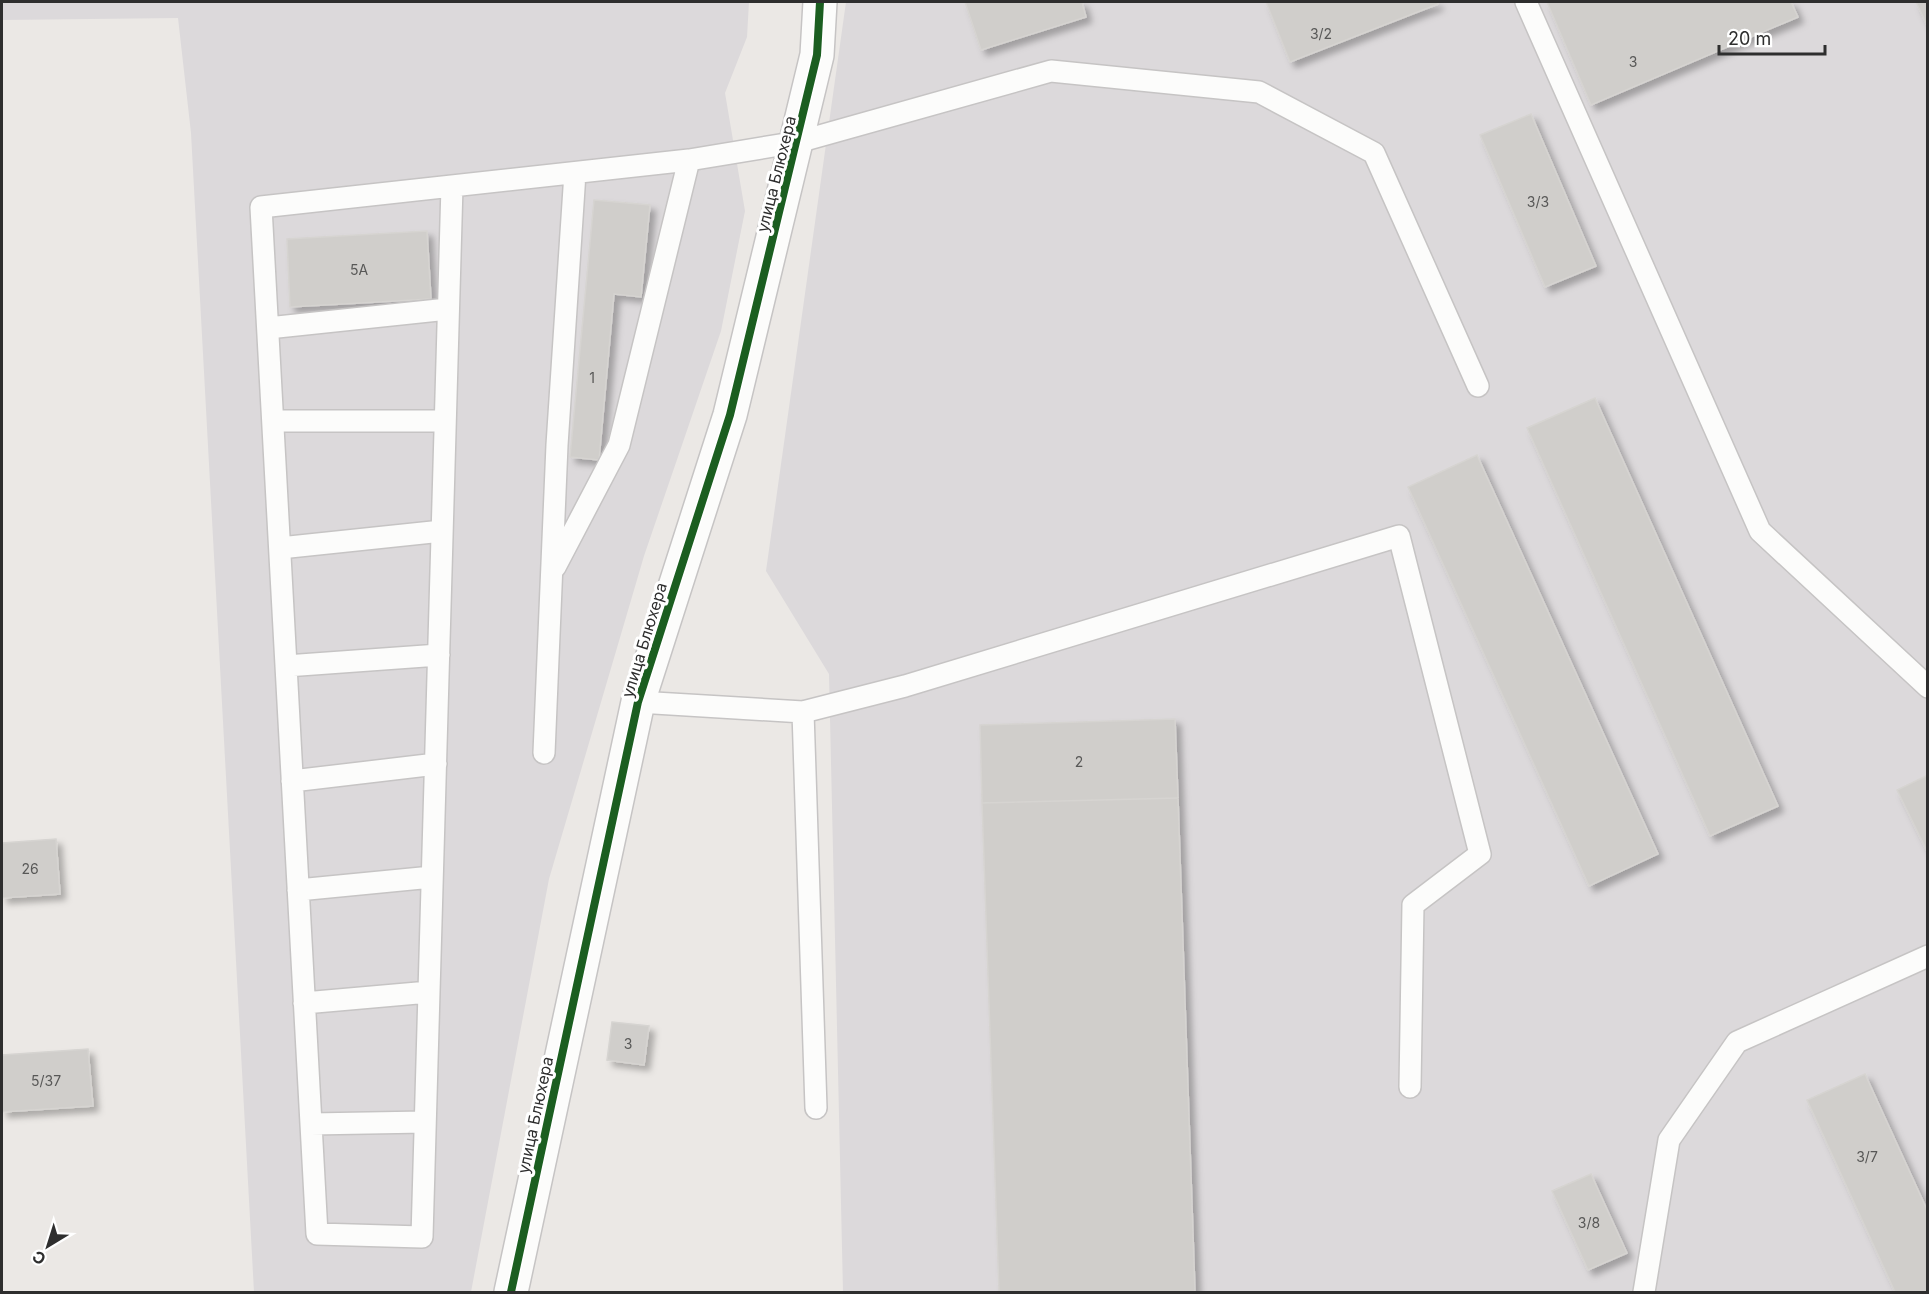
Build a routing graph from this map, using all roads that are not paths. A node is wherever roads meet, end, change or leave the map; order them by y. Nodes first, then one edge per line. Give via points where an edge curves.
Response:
1 (820, 2) edge
2 (1526, 2) edge
3 (798, 142) junction
4 (689, 160) junction
5 (575, 173) junction
6 (452, 186) junction
7 (448, 309) junction
8 (268, 328) junction
9 (1478, 386) dead end
10 (273, 421) junction
11 (445, 421) junction
12 (442, 531) junction
13 (280, 548) junction
14 (554, 570) junction
15 (439, 655) junction
16 (286, 666) junction
17 (1928, 687) edge
18 (638, 702) junction
19 (802, 711) junction
20 (544, 753) dead end
21 (435, 764) junction
22 (292, 781) junction
23 (432, 877) junction
24 (298, 890) junction
25 (1928, 956) edge
26 (429, 992) junction
27 (304, 1003) junction
28 (1410, 1087) dead end
29 (816, 1108) dead end
30 (425, 1122) junction
31 (311, 1124) junction
32 (511, 1293) edge
33 (1644, 1293) edge

1 - 3 street, улица Блюхера via 817,55
2 - 17 lane via 1760,531
3 - 4 lane
3 - 9 lane via 1051,71 1259,92 1374,153
3 - 18 street, улица Блюхера via 729,415
4 - 5 lane
4 - 14 lane via 620,446
5 - 6 lane
5 - 14 lane via 557,445
6 - 7 lane
6 - 8 lane via 261,207
7 - 8 lane
7 - 11 lane
8 - 10 lane
10 - 11 lane
10 - 13 lane
11 - 12 lane
12 - 13 lane
12 - 15 lane
13 - 16 lane
14 - 20 lane
15 - 16 lane
15 - 21 lane
16 - 22 lane
18 - 19 lane
18 - 32 street, улица Блюхера
19 - 28 lane via 905,686 1399,536 1480,854 1413,905
19 - 29 lane
21 - 22 lane
21 - 23 lane
22 - 24 lane
23 - 24 lane
23 - 26 lane
24 - 27 lane
25 - 33 lane via 1737,1042 1669,1140
26 - 27 lane
26 - 30 lane
27 - 31 lane
30 - 31 lane
30 - 31 lane via 422,1237 316,1234

